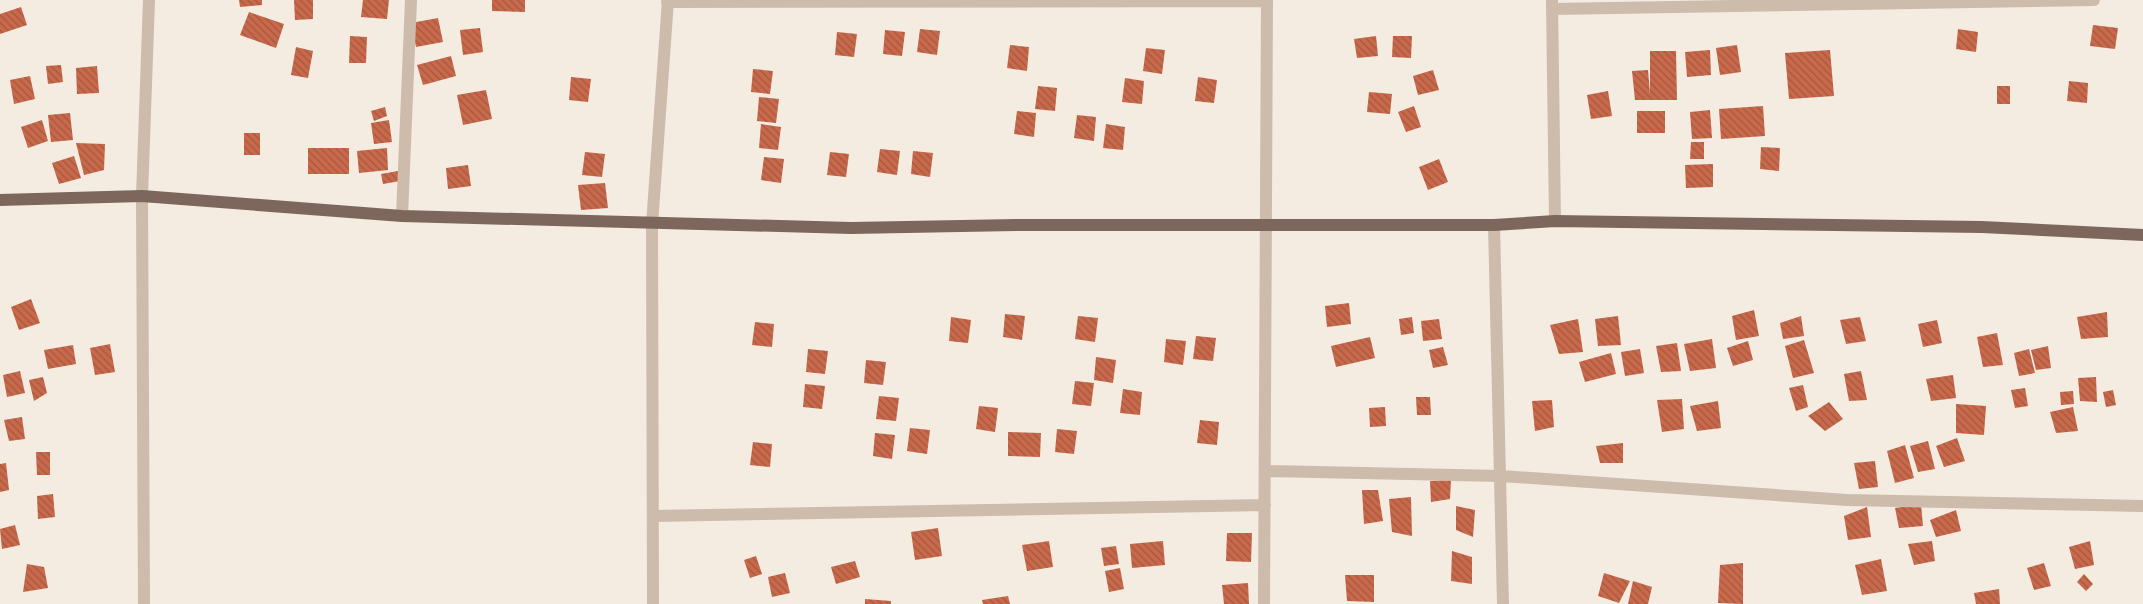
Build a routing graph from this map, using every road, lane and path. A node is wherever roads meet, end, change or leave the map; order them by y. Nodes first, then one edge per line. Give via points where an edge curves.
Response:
1 (149, 0) edge
2 (411, 0) edge
3 (2094, 0) edge
4 (668, 1) edge
5 (1267, 1) edge
6 (1552, 4) edge
7 (142, 196) junction
8 (0, 200) edge
9 (402, 216) junction
10 (1555, 221) junction
11 (652, 225) junction
12 (1494, 225) junction
13 (1266, 226) junction
14 (2143, 235) edge
15 (1265, 471) junction
16 (1501, 476) junction
17 (1264, 505) junction
18 (2143, 506) edge
19 (653, 516) junction
20 (144, 604) edge
21 (653, 604) edge
22 (1264, 604) edge
23 (1503, 604) edge

1 - 7 street
2 - 9 street
3 - 6 street
4 - 5 street
4 - 11 street
5 - 13 street
6 - 10 street
7 - 8 main road
7 - 9 main road
7 - 20 street
9 - 11 main road
10 - 12 main road
10 - 14 main road via 1982,227
11 - 13 main road via 851,228
11 - 19 street
12 - 13 main road
12 - 16 street
13 - 15 street
15 - 16 street
15 - 17 street
16 - 18 street via 1847,500
16 - 23 street
17 - 19 street
17 - 22 street
19 - 21 street

